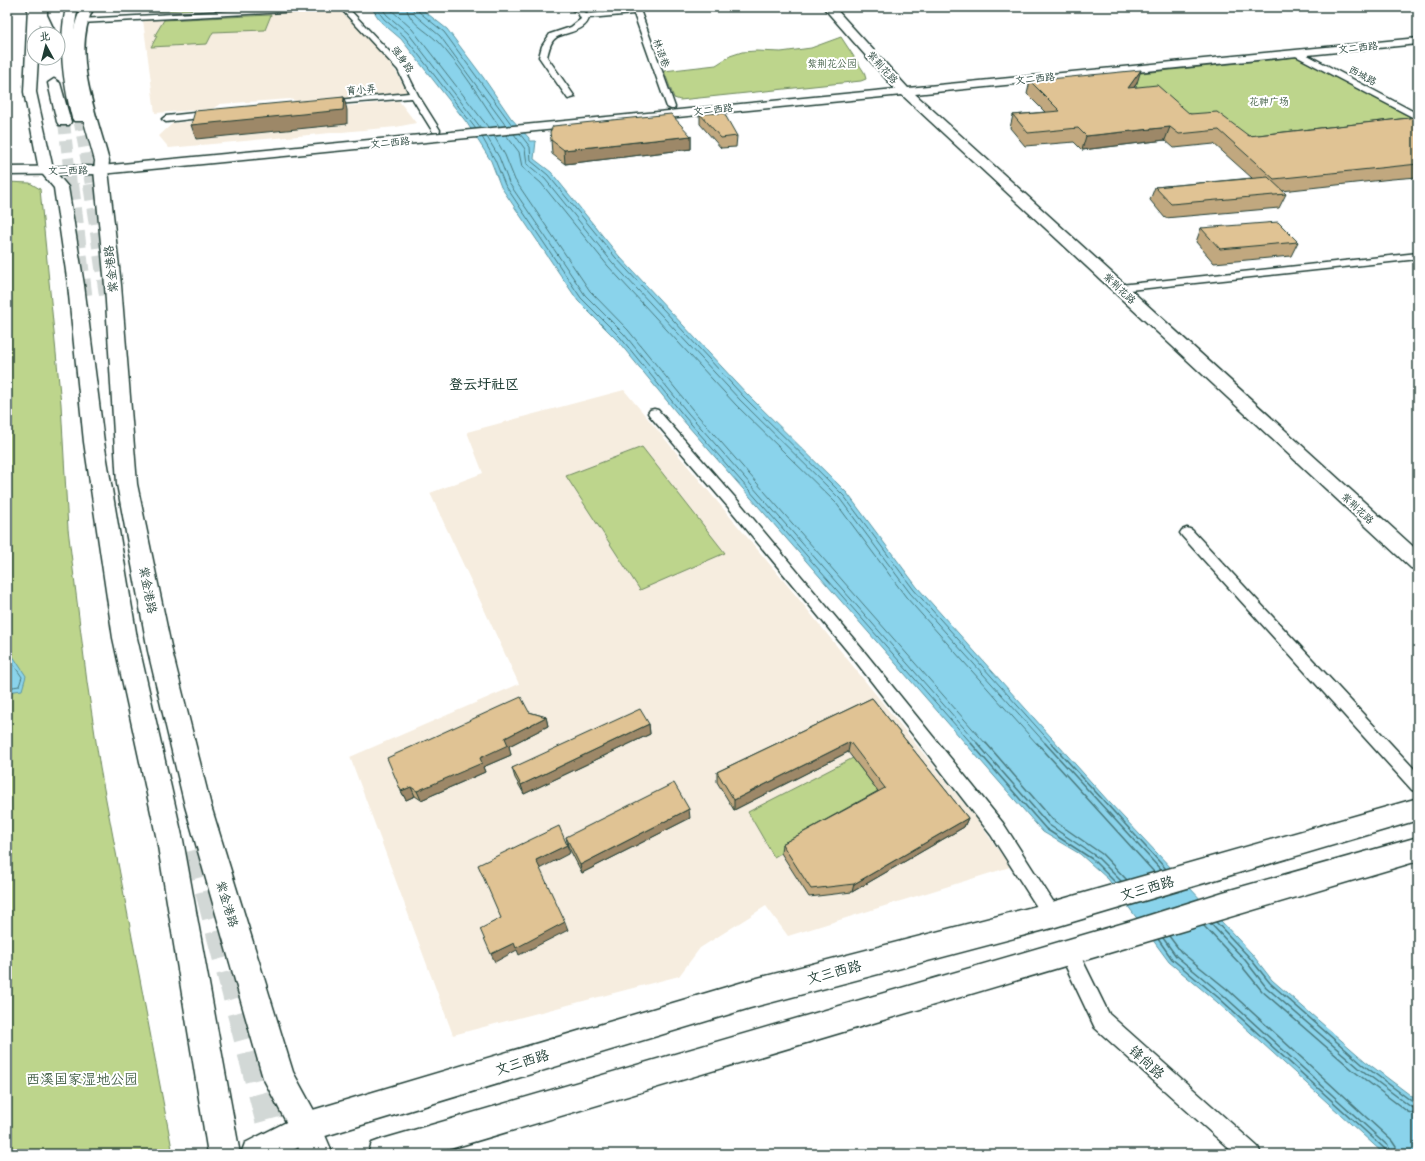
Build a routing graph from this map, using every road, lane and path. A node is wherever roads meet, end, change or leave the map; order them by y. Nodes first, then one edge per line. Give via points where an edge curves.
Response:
1 (34, 7) edge
2 (41, 7) edge
3 (88, 7) edge
4 (342, 7) edge
5 (571, 7) edge
6 (828, 7) edge
7 (636, 9) edge
8 (75, 12) edge
9 (585, 16) junction
10 (56, 21) dead end
11 (46, 26) edge
12 (55, 26) edge
13 (1418, 35) edge
14 (1418, 41) edge
15 (1298, 53) junction
16 (52, 71) dead end
17 (901, 87) junction
18 (414, 95) junction
19 (571, 97) dead end
20 (321, 104) edge
21 (671, 107) junction
22 (221, 113) edge
23 (1418, 117) edge
24 (79, 118) tunnel mouth
25 (166, 118) dead end
26 (64, 122) tunnel mouth
27 (537, 124) junction
28 (436, 130) junction
29 (463, 131) junction
30 (7, 163) edge
31 (102, 166) junction
32 (45, 167) junction
33 (7, 171) edge
34 (1418, 256) edge
35 (1120, 288) junction
36 (654, 413) dead end
37 (1187, 533) dead end
38 (1418, 563) edge
39 (1418, 785) edge
40 (1418, 809) edge
41 (1418, 849) edge
42 (1052, 915) junction
43 (1068, 952) junction
44 (312, 1140) edge
45 (224, 1154) edge
46 (256, 1154) edge
47 (383, 1154) edge
48 (1251, 1154) edge

1 - 32 main road via 30,92
2 - 11 main road via 41,15
3 - 8 main road, 紫金港路
4 - 8 street, 强身路
4 - 18 street, 强身路 via 392,59
5 - 9 street via 581,11
6 - 17 main road, 紫荆花路
7 - 9 street
7 - 21 street, 林语巷
8 - 24 main road via 66,46 66,65
8 - 31 main road, 紫金港路 via 80,66
9 - 19 street via 585,20 574,29 553,36 546,46 543,57
10 - 12 main road
13 - 17 main road, 文二西路
14 - 15 main road, 文二西路
15 - 17 main road, 文二西路
15 - 23 street, 西城路
16 - 26 main road
17 - 21 main road, 文二西路
17 - 27 main road, 文二西路
17 - 35 main road, 紫荆花路
18 - 20 street, 育小弄
18 - 28 street, 强身路
21 - 27 main road, 文二西路
22 - 25 street
27 - 29 main road, 文二西路
28 - 29 main road, 文二西路
28 - 31 main road, 文二西路
29 - 31 main road, 文二西路
30 - 32 main road, 文二西路
31 - 32 main road, 文二西路
31 - 44 main road, 紫金港路 via 114,293 127,484 160,651 198,806 279,1078
32 - 33 main road, 文二西路
32 - 45 main road via 61,187 76,285 94,442 120,607 170,840
34 - 35 street
35 - 38 main road, 紫荆花路
36 - 42 street via 858,654 998,829
37 - 39 street
40 - 42 main road, 文三西路
41 - 43 main road
42 - 44 main road, 文三西路 via 750,994
43 - 47 main road
43 - 48 street, 锋尚路 via 1102,1021
44 - 46 main road, 文三西路

